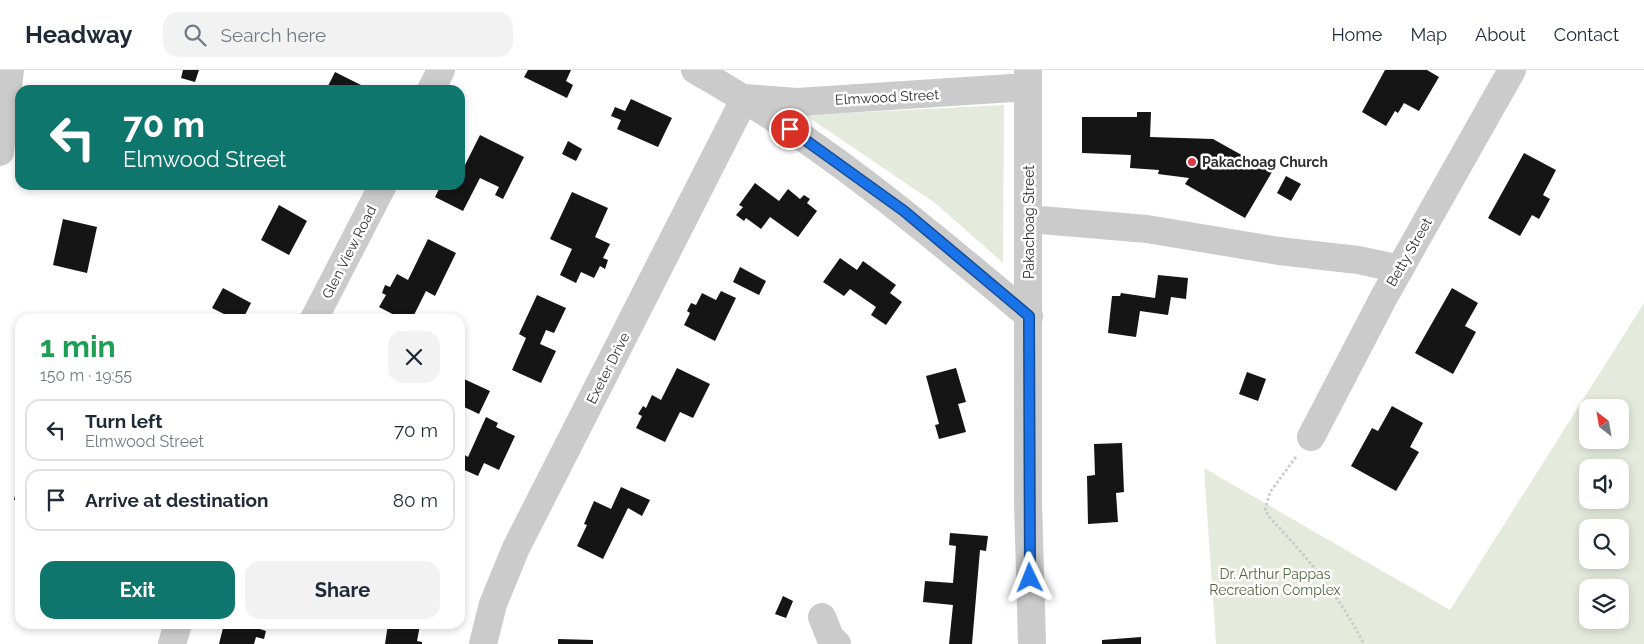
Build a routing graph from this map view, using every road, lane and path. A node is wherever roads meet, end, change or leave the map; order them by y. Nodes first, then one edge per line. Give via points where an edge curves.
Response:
1 (10, 70) edge
2 (441, 70) edge
3 (695, 70) edge
4 (1512, 70) edge
5 (1028, 79) edge
6 (433, 85) edge
7 (746, 98) junction
8 (0, 152) edge
9 (380, 190) edge
10 (1029, 219) junction
11 (1400, 269) junction
12 (317, 314) edge
13 (1029, 316) junction
14 (1311, 437) joint
15 (822, 618) dead end
16 (176, 629) edge
17 (172, 644) edge
18 (483, 644) edge
19 (836, 644) edge
20 (1032, 644) edge
21 (1364, 644) edge

1 - 8 street
2 - 6 street
3 - 7 street, Elmwood Street
4 - 11 street, Betty Street
5 - 7 street, Elmwood Street via 797,102
5 - 10 street, Pakachoag Street
7 - 13 street, Elmwood Street via 904,211
7 - 18 street, Exeter Drive via 516,548 493,604
9 - 12 street, Glen View Road
10 - 11 street via 1147,230
10 - 13 street, Pakachoag Street
11 - 14 street, Betty Street
13 - 20 street, Pakachoag Street via 1028,502
14 - 21 path via 1270,492 1265,510 1311,562 1346,609
15 - 19 street
16 - 17 street

